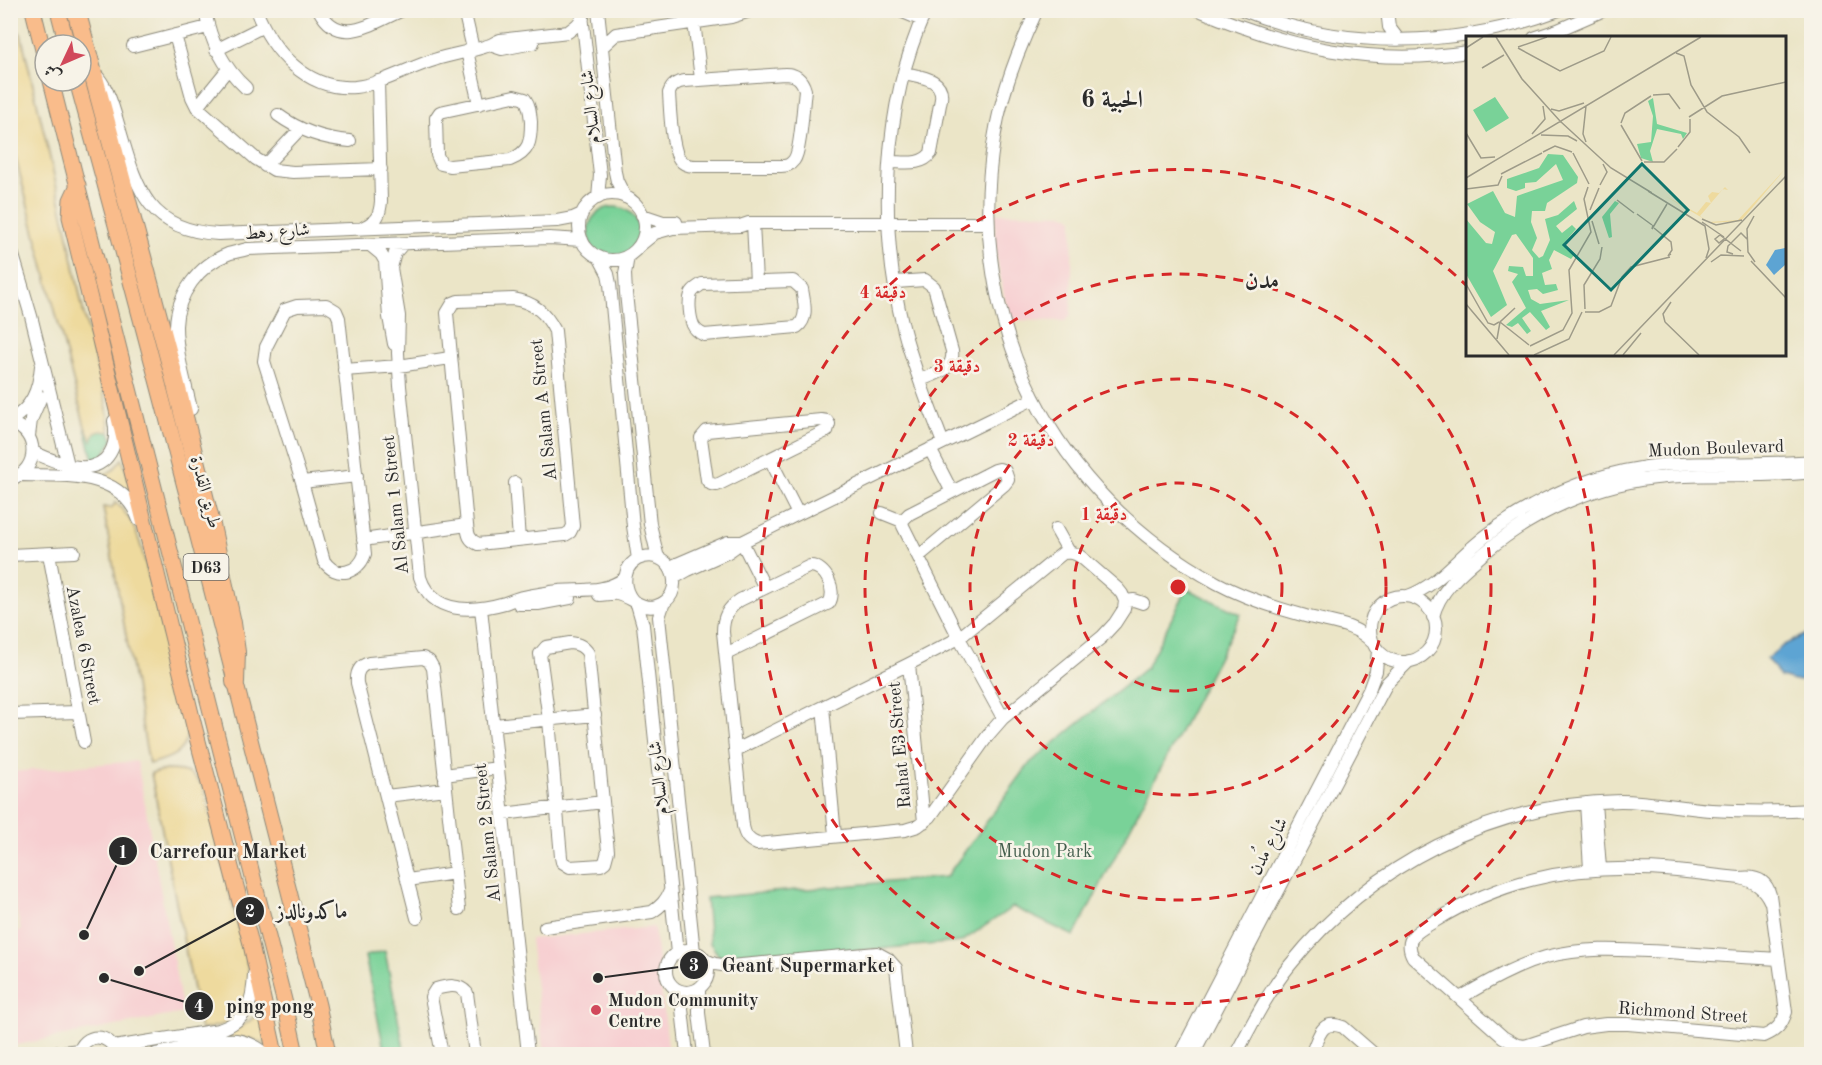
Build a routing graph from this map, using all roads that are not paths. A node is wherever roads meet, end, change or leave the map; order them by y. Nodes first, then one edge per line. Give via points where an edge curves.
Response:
1 (33, 10) edge
2 (58, 10) edge
3 (76, 10) edge
4 (205, 10) edge
5 (256, 10) edge
6 (319, 10) edge
7 (403, 10) edge
8 (464, 10) edge
9 (753, 10) edge
10 (763, 10) edge
11 (898, 10) edge
12 (1036, 10) edge
13 (1199, 10) edge
14 (1244, 10) edge
15 (1381, 10) edge
16 (1387, 10) edge
17 (1559, 10) edge
18 (1604, 10) edge
19 (582, 14) edge
20 (598, 14) edge
21 (924, 15) edge
22 (731, 17) junction
23 (690, 22) junction
24 (208, 27) junction
25 (262, 27) junction
26 (637, 27) junction
27 (39, 33) edge
28 (64, 33) edge
29 (82, 33) edge
30 (175, 35) junction
31 (1540, 36) edge
32 (1368, 38) junction
33 (534, 39) junction
34 (1398, 39) junction
35 (133, 46) dead end
36 (602, 47) junction
37 (216, 50) junction
38 (470, 50) junction
39 (586, 52) junction
40 (1466, 52) edge
41 (228, 69) junction
42 (93, 71) edge
43 (904, 73) junction
44 (93, 76) edge
45 (701, 80) junction
46 (378, 81) junction
47 (246, 88) dead end
48 (54, 93) edge
49 (80, 93) edge
50 (479, 104) junction
51 (197, 107) junction
52 (278, 115) dead end
53 (300, 129) junction
54 (350, 141) dead end
55 (890, 162) junction
56 (266, 166) junction
57 (381, 169) junction
58 (78, 185) junction
59 (625, 197) junction
60 (598, 198) junction
61 (582, 214) junction
62 (642, 215) junction
63 (751, 223) junction
64 (988, 223) junction
65 (710, 224) junction
66 (888, 224) junction
67 (361, 228) junction
68 (582, 240) junction
69 (370, 244) junction
70 (10, 245) edge
71 (402, 245) junction
72 (639, 246) junction
73 (628, 256) junction
74 (599, 257) junction
75 (756, 282) junction
76 (895, 282) junction
77 (394, 316) junction
78 (450, 357) junction
79 (42, 359) junction
80 (399, 366) junction
81 (344, 370) junction
82 (46, 377) junction
83 (920, 380) junction
84 (110, 385) junction
85 (1033, 399) junction
86 (10, 422) edge
87 (29, 436) junction
88 (943, 443) junction
89 (930, 449) junction
90 (33, 452) junction
91 (770, 459) junction
92 (1812, 461) edge
93 (69, 465) junction
94 (1812, 472) edge
95 (357, 476) junction
96 (16, 477) edge
97 (302, 482) junction
98 (201, 483) junction
99 (515, 483) dead end
100 (952, 492) junction
101 (882, 513) dead end
102 (798, 514) junction
103 (902, 521) junction
104 (467, 525) junction
105 (1056, 529) dead end
106 (415, 531) junction
107 (363, 540) junction
108 (519, 540) junction
109 (742, 542) junction
110 (74, 552) dead end
111 (1070, 552) junction
112 (49, 554) junction
113 (153, 554) junction
114 (10, 555) edge
115 (919, 556) junction
116 (658, 558) junction
117 (638, 559) junction
118 (672, 572) junction
119 (625, 578) junction
120 (765, 588) junction
121 (1408, 596) junction
122 (540, 599) junction
123 (1125, 601) junction
124 (635, 602) junction
125 (664, 602) junction
126 (1143, 603) dead end
127 (481, 608) junction
128 (1433, 616) junction
129 (1372, 617) junction
130 (1348, 625) junction
131 (959, 638) junction
132 (1375, 646) junction
133 (726, 654) junction
134 (1408, 661) junction
135 (909, 664) junction
136 (235, 682) junction
137 (823, 707) junction
138 (78, 712) junction
139 (10, 714) edge
140 (595, 715) junction
141 (1003, 718) junction
142 (549, 720) junction
143 (494, 725) junction
144 (84, 742) dead end
145 (736, 750) junction
146 (498, 768) junction
147 (444, 775) junction
148 (446, 789) junction
149 (386, 795) junction
150 (603, 802) junction
151 (1591, 803) junction
152 (555, 807) junction
153 (1812, 810) edge
154 (503, 814) junction
155 (924, 822) junction
156 (835, 835) junction
157 (1595, 869) junction
158 (455, 873) junction
159 (408, 880) junction
160 (670, 891) junction
161 (459, 909) dead end
162 (417, 918) dead end
163 (545, 927) dead end
164 (250, 940) junction
165 (694, 952) junction
166 (676, 953) junction
167 (1779, 959) junction
168 (705, 960) junction
169 (730, 966) junction
170 (703, 983) junction
171 (680, 991) junction
172 (1460, 998) junction
173 (115, 1051) edge
174 (1313, 1051) edge
175 (79, 1052) edge
176 (47, 1054) edge
177 (156, 1054) edge
178 (266, 1054) edge
179 (276, 1054) edge
180 (296, 1054) edge
181 (327, 1054) edge
182 (442, 1054) edge
183 (475, 1054) edge
184 (528, 1054) edge
185 (687, 1054) edge
186 (704, 1054) edge
187 (906, 1054) edge
188 (1180, 1054) edge
189 (1193, 1054) edge
190 (1236, 1054) edge
191 (1374, 1054) edge

1 - 27 main road
2 - 28 main road
3 - 29 highway
4 - 24 street
5 - 25 street
6 - 7 street via 333,28 343,31 353,31
8 - 38 street
9 - 22 street
10 - 22 street via 751,18
11 - 21 street
12 - 64 street via 1014,62 998,118 990,170
13 - 40 street via 1276,40 1319,50 1408,57
14 - 32 street via 1322,33
15 - 32 street via 1379,23
16 - 34 street via 1389,27
17 - 34 street via 1480,33
18 - 31 street
19 - 33 street via 568,32
19 - 39 street, شارع السلام
20 - 26 street via 615,26
20 - 36 street, شارع السلام
21 - 43 street
22 - 23 street
23 - 26 street via 675,27
23 - 45 street
24 - 30 street
24 - 37 street
25 - 37 street
25 - 46 street via 293,66 322,83 357,87
26 - 36 street via 616,34
30 - 35 street
30 - 51 street
32 - 34 street
33 - 38 street via 500,40
33 - 39 street via 564,38
36 - 59 street, شارع السلام via 615,172
37 - 41 street
38 - 46 street
38 - 50 street
39 - 60 street, شارع السلام via 600,175
41 - 47 street
41 - 51 street
42 - 67 street, شارع رهط via 111,100 139,188 164,218 181,227 209,233
43 - 55 street via 893,119
43 - 55 street via 936,82 942,93 931,153 922,161
44 - 98 highway
45 - 45 street via 678,82 669,93 675,147 682,162 690,166 792,163 805,90 799,77 785,74
46 - 57 street
48 - 58 main road, D63
49 - 136 main road, طريق القدرة / D63
50 - 50 street via 437,114 437,155 441,164 510,160 524,152 531,136 530,109 525,99 514,96
51 - 56 street
52 - 53 street
53 - 54 street via 324,138
53 - 56 street
55 - 66 street
56 - 57 street via 284,172
57 - 67 street via 380,214
58 - 84 main road via 71,200 70,217
58 - 180 main road, D63
59 - 60 street
59 - 62 street
60 - 61 street
61 - 67 street, شارع رهط via 557,221
61 - 68 street
62 - 65 street via 663,222
62 - 72 street via 645,230
63 - 65 street
63 - 66 street
63 - 75 street
64 - 66 street
64 - 85 street via 999,308
65 - 72 street via 662,230
66 - 76 street
68 - 71 street, شارع رهط
68 - 74 street
69 - 71 street, شارع رهط
69 - 77 street, Al Salam 1 Street via 385,261
69 - 98 street, شارع رهط via 247,249 212,262 197,274 179,307 176,326 200,456
70 - 79 street
71 - 77 street, Al Salam 1 Street via 391,268
72 - 73 street
73 - 74 street via 608,260
73 - 116 street via 624,274 650,524
74 - 117 street via 610,284
75 - 75 street via 710,283 695,288 690,303 693,326 704,335 797,327 802,323 804,303 798,284
76 - 83 street via 904,332
76 - 83 street via 930,282 952,351 950,366
77 - 80 street, Al Salam 1 Street
78 - 80 street
78 - 104 street, Al Salam A Street
78 - 108 street, Al Salam A Street via 447,313 458,301 524,301 534,305 555,331 573,526 565,536
79 - 82 street
79 - 86 street via 40,381 32,400
80 - 81 street
80 - 106 street, Al Salam 1 Street
81 - 95 street
81 - 97 street via 336,311 326,305 285,310 266,347 264,361
82 - 87 street
82 - 93 street
83 - 88 street
84 - 93 street via 116,434 112,450 93,466
84 - 113 main road
85 - 88 street
85 - 130 street via 1072,460 1109,504 1179,561 1260,602
86 - 87 street
87 - 90 street
88 - 89 street
89 - 100 street
89 - 102 street
90 - 93 street
90 - 96 street via 28,468
91 - 91 street via 711,484 705,474 701,438 712,430 821,420 829,424 827,430
91 - 102 street
92 - 121 street, Mudon Boulevard via 1661,465 1587,482 1508,520 1430,586
94 - 128 street, Mudon Boulevard via 1665,477 1582,496 1531,520 1495,544 1447,589
95 - 97 street
95 - 107 street
96 - 113 street via 87,479 117,489 135,510 146,546
97 - 107 street via 327,567 354,570 365,555
98 - 136 highway via 232,623
99 - 108 street, Al Salam A Street
100 - 103 street
100 - 115 street via 999,469 1008,477 1004,485
101 - 103 street
102 - 109 street
103 - 115 street
104 - 106 street
104 - 108 street, Al Salam A Street via 469,537 478,544
105 - 111 street
106 - 107 street
106 - 127 street, Al Salam 1 Street via 423,587 438,603
109 - 118 street via 688,570
109 - 120 street
110 - 112 street
111 - 123 street via 1118,589
111 - 131 street, Rahat E3 Street via 1063,553
112 - 114 street
112 - 138 street, Azalea 6 Street
113 - 164 main road
115 - 131 street
116 - 117 street
116 - 118 street
117 - 119 street
118 - 125 street via 674,589
119 - 122 street, Al Salam 1 Street via 610,588 552,592
119 - 124 street via 625,587
120 - 133 street via 740,600 726,613
120 - 133 street via 815,566 824,571 832,599
121 - 128 street via 1427,607
121 - 129 street via 1386,600
122 - 124 street, Al Salam 1 Street via 614,594
122 - 127 street, Al Salam 1 Street via 523,597
123 - 126 street
123 - 141 street, Rahat E3 Street via 1109,630
124 - 125 street via 647,607
124 - 160 street, شارع السلام via 643,625
125 - 165 street, شارع السلام via 659,617
127 - 143 street, Al Salam 2 Street
128 - 134 street via 1433,642 1419,657
129 - 130 street
129 - 132 street via 1370,630
130 - 132 street
131 - 135 street, Rahat E3 Street
131 - 141 street
132 - 134 street via 1387,658
132 - 188 street, شارع مُدن via 1376,671 1369,690
133 - 145 street
134 - 189 street, شارع مُدن via 1387,683
135 - 137 street, Rahat E3 Street
135 - 155 street, Rahat E3 Street
136 - 181 main road, طريق القدرة / D63 via 318,1005
137 - 145 street, Rahat E3 Street
137 - 156 street
138 - 139 street
138 - 144 street, Azalea 6 Street
140 - 142 street
140 - 142 street via 588,653 584,647 570,643 546,646 540,654
140 - 150 street
141 - 155 street, Rahat E3 Street
142 - 143 street
142 - 152 street
143 - 146 street, Al Salam 2 Street
145 - 156 street, Rahat E3 Street via 743,826 750,840 757,844
146 - 147 street
146 - 154 street, Al Salam 2 Street
147 - 148 street
147 - 149 street via 433,668 429,661 415,657 363,664 358,669 357,683
148 - 149 street
148 - 158 street
149 - 159 street
150 - 152 street
150 - 152 street via 608,856 601,865 570,867 562,862
151 - 153 street via 1623,801 1749,812
151 - 157 street
151 - 190 street via 1553,807 1485,824 1392,870 1311,939 1268,996
152 - 154 street
154 - 184 street, Al Salam 2 Street
155 - 156 street, Rahat E3 Street via 912,829
157 - 167 street, Richmond Street via 1643,868 1749,880 1770,901
157 - 172 street, Richmond Street via 1555,873 1509,885 1455,908 1413,934 1409,946 1413,957
158 - 159 street
158 - 161 street
159 - 162 street
160 - 163 street via 661,907 652,912
160 - 166 street, شارع السلام
164 - 173 street via 253,990 249,1006 232,1025
164 - 179 main road
165 - 166 street
165 - 168 street
166 - 171 street via 668,963 667,975
167 - 172 street via 1620,949 1570,952 1522,965
167 - 172 street, Richmond Street via 1786,1012 1774,1032 1764,1036 1606,1024 1583,1027 1525,1046 1509,1042
168 - 169 street
168 - 170 street
169 - 170 street
169 - 187 street via 877,953 888,958 896,968
170 - 171 street
170 - 186 street via 699,1013
171 - 185 street
173 - 175 street via 109,1041 98,1037 87,1040
174 - 191 street via 1326,1036 1343,1033 1353,1036
175 - 176 street
177 - 178 street via 235,1040
182 - 183 street via 431,997 436,989 456,986 467,993

